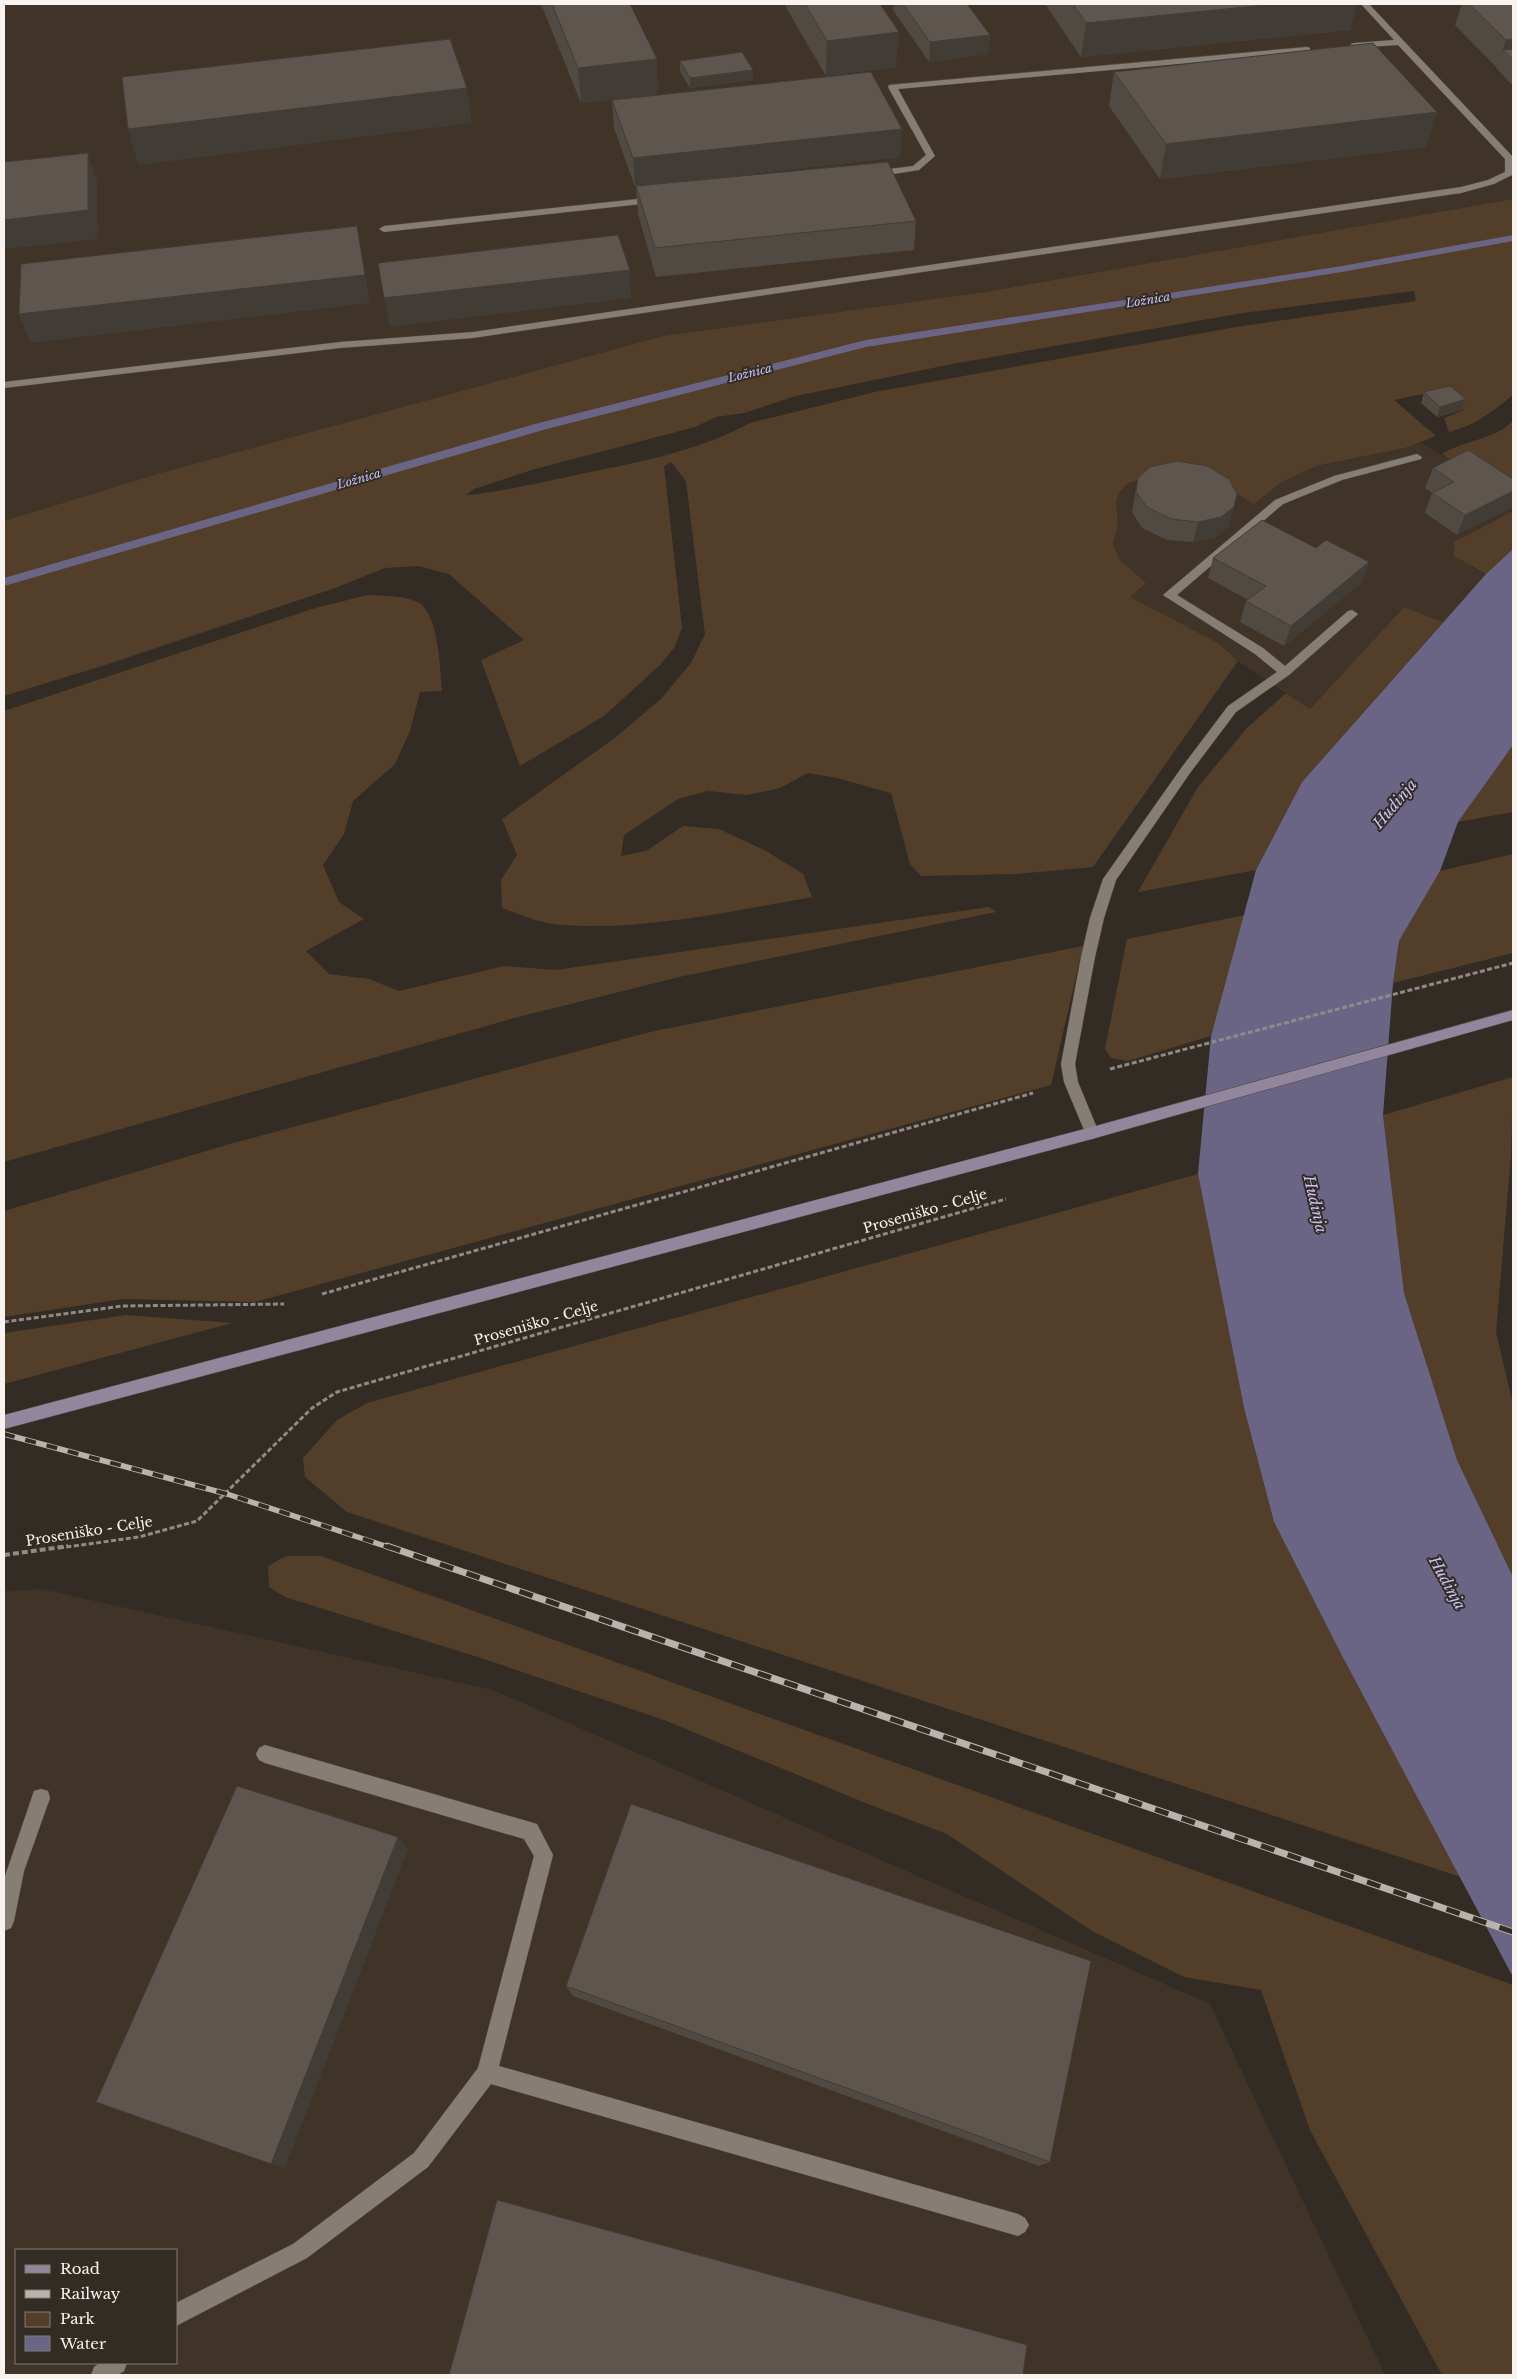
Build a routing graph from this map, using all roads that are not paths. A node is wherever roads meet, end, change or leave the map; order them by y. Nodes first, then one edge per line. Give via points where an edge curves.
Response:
1 (1365, 4) edge
2 (1400, 42) junction
3 (1342, 47) edge
4 (1313, 50) edge
5 (864, 175) edge
6 (671, 198) edge
7 (384, 229) dead end
8 (4, 385) edge
9 (1417, 457) dead end
10 (1352, 614) dead end
11 (1286, 672) junction
12 (1513, 1015) edge
13 (1092, 1133) junction
14 (4, 1422) edge
15 (265, 1754) dead end
16 (41, 1798) dead end
17 (4, 1921) edge
18 (487, 2073) junction
19 (1018, 2225) dead end
20 (178, 2314) edge
21 (115, 2364) edge
22 (102, 2375) edge

1 - 2 lane
2 - 3 lane
2 - 8 lane via 1510,159 1509,173 1461,190 483,333 340,345
4 - 5 lane via 892,87 931,156 916,168
6 - 7 lane
9 - 11 lane via 1338,478 1279,502 1169,595 1259,651
10 - 11 lane
11 - 13 lane via 1232,709 1110,879 1088,957 1068,1064 1071,1082
12 - 13 street
13 - 14 street
15 - 18 lane via 530,1831 544,1855
16 - 17 lane via 15,1871
18 - 19 lane
18 - 20 lane via 420,2160 300,2251
21 - 22 lane

